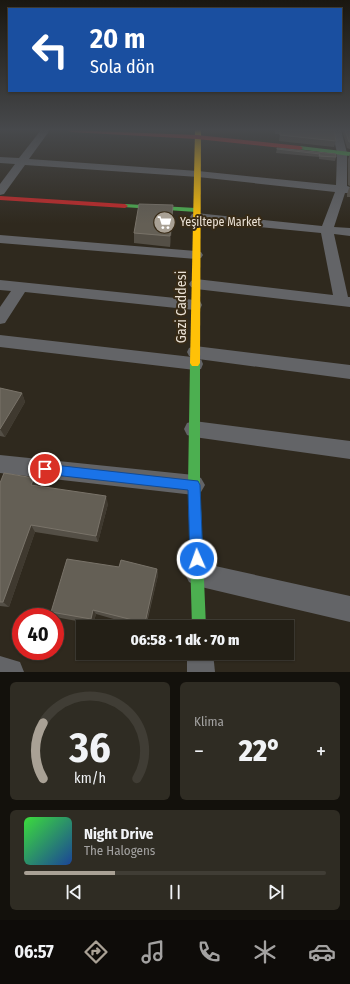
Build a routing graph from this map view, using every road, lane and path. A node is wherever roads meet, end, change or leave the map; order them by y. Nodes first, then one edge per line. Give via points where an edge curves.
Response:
1 (15, 161) edge
2 (198, 161) edge
3 (346, 161) edge
4 (22, 162) junction
5 (198, 174) junction
6 (346, 189) edge
7 (0, 192) edge
8 (0, 198) edge
9 (196, 214) junction
10 (327, 230) junction
11 (350, 232) edge
12 (0, 239) edge
13 (196, 255) junction
14 (196, 284) junction
15 (0, 285) edge
16 (21, 287) junction
17 (346, 302) edge
18 (195, 305) junction
19 (0, 318) edge
20 (0, 341) edge
21 (195, 358) junction
22 (350, 372) edge
23 (194, 429) junction
24 (350, 450) edge
25 (0, 464) edge
26 (194, 485) junction
27 (197, 574) junction
28 (350, 609) edge
29 (199, 620) edge
30 (200, 660) edge
31 (0, 670) edge
32 (10, 672) edge
33 (201, 672) edge

1 - 4 street
2 - 5 street, Gazi Caddesi
3 - 6 street
4 - 5 street
4 - 7 street
5 - 6 street
5 - 9 street, Gazi Caddesi
6 - 10 street
8 - 9 street
9 - 10 street
9 - 13 street, Gazi Caddesi
10 - 11 street
10 - 17 street
12 - 13 street
13 - 14 street, Gazi Caddesi
14 - 17 street
14 - 18 street, Gazi Caddesi
15 - 16 street
16 - 18 street
16 - 19 street
18 - 21 street, Gazi Caddesi
20 - 21 street
21 - 22 street
21 - 23 street, Gazi Caddesi
23 - 24 street
23 - 26 street, Gazi Caddesi
25 - 26 street
26 - 27 street, Gazi Caddesi
27 - 28 street
27 - 29 street, Gazi Caddesi
30 - 33 street
31 - 32 street

